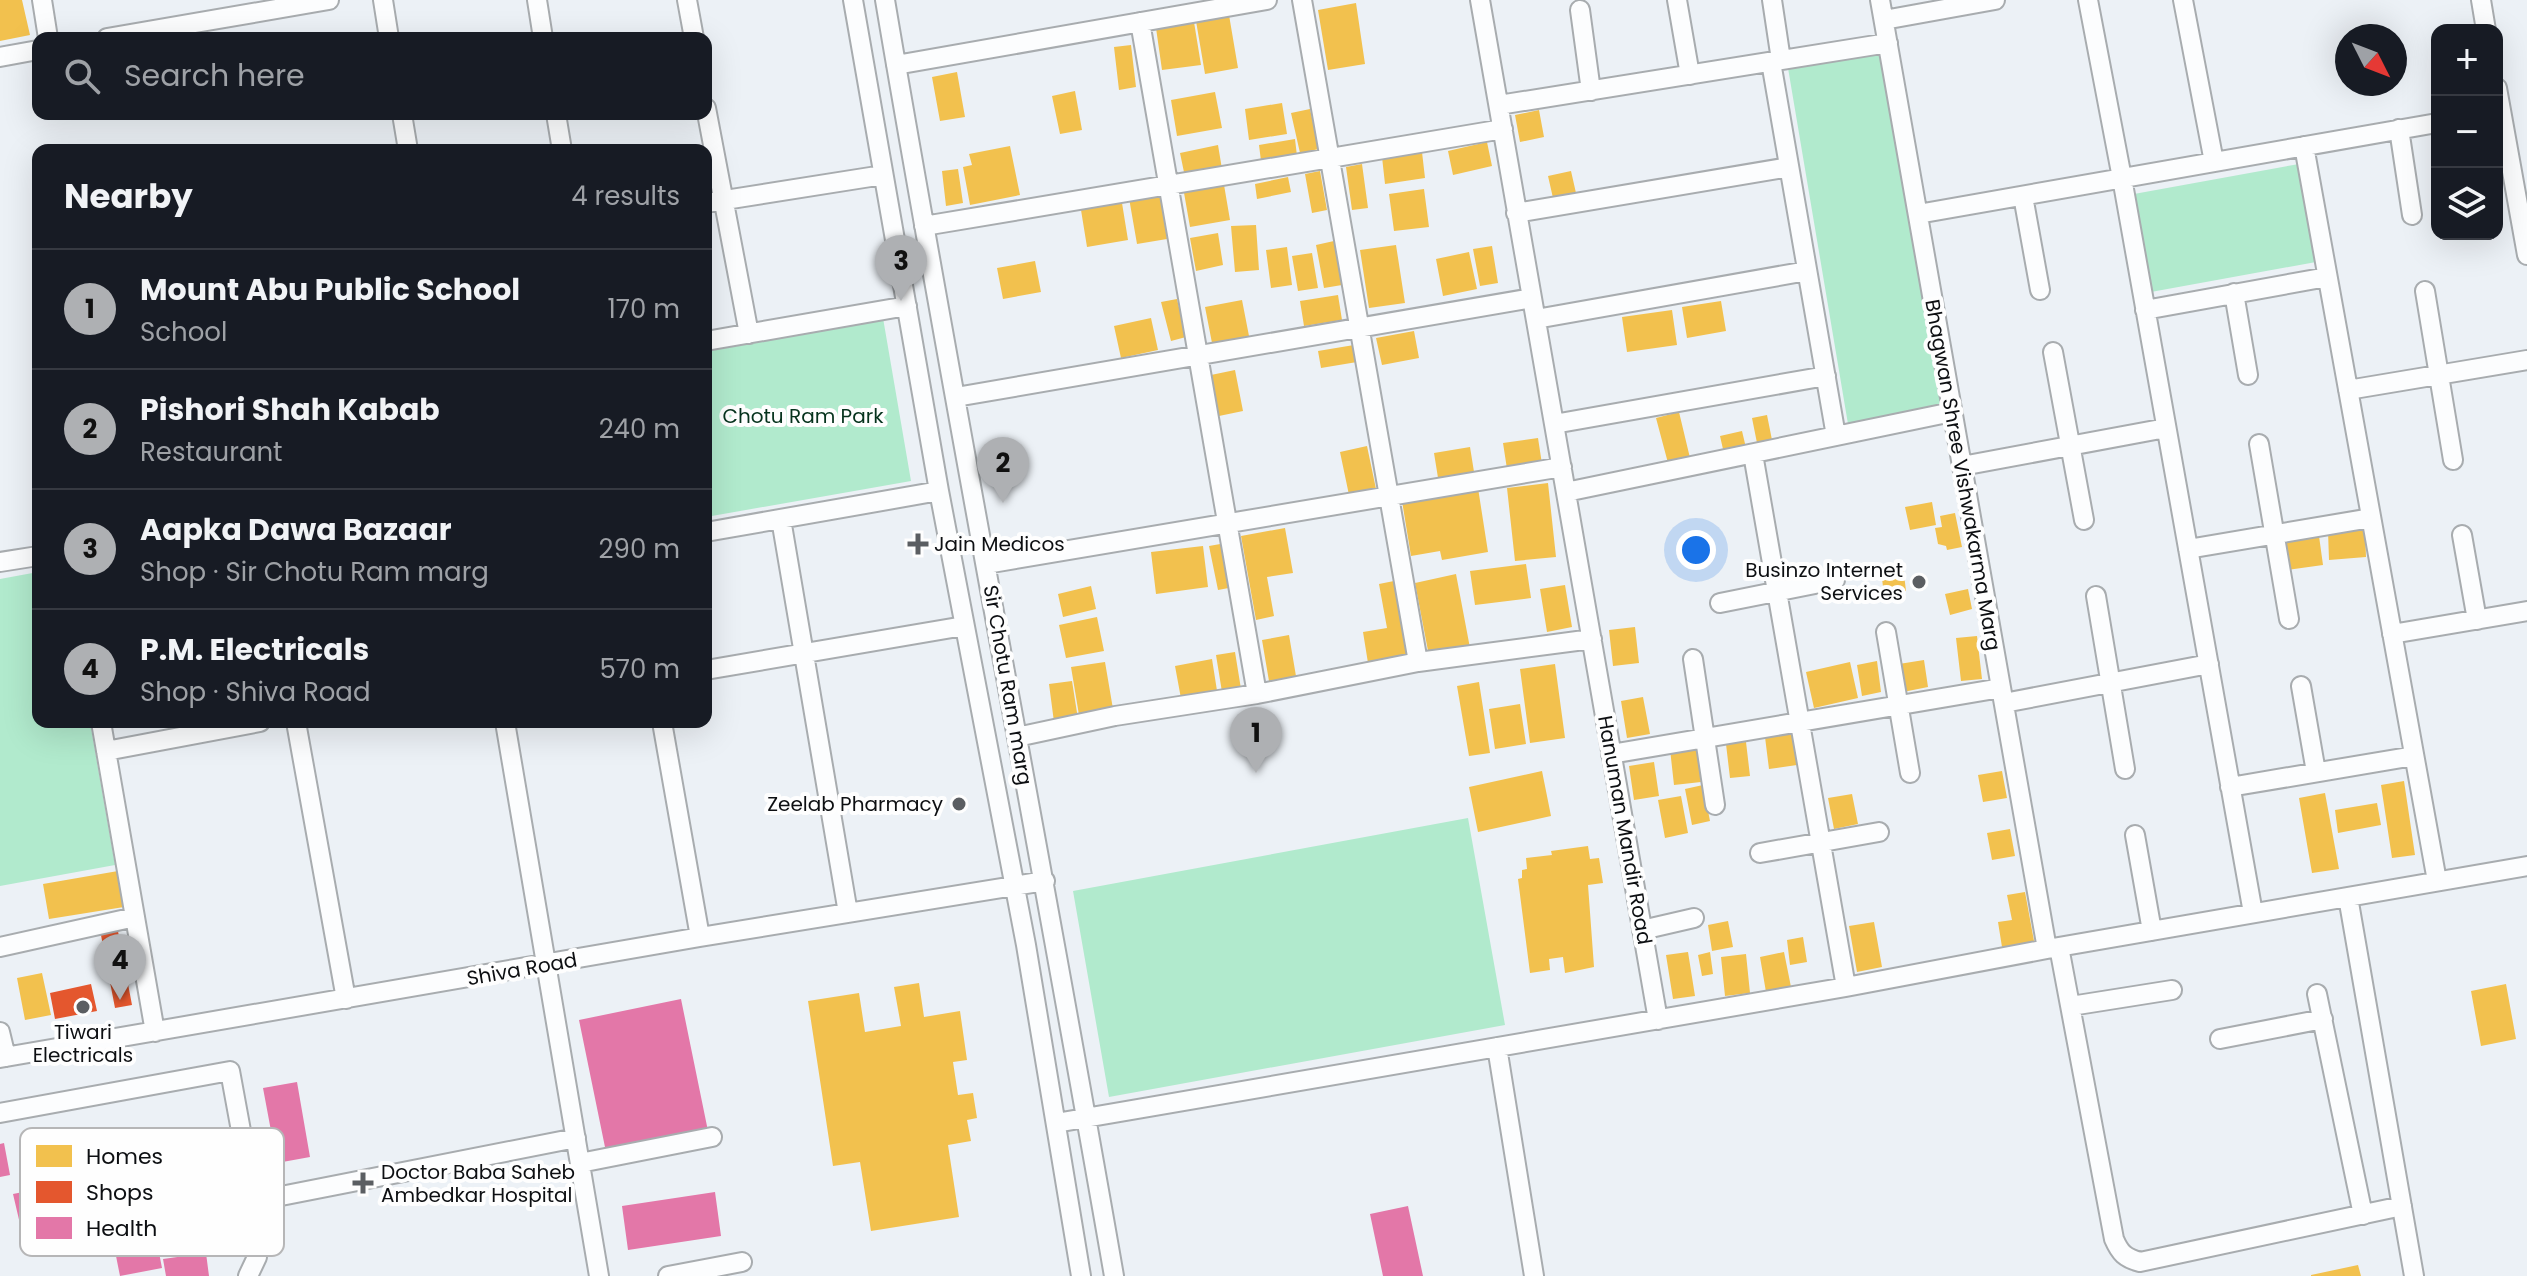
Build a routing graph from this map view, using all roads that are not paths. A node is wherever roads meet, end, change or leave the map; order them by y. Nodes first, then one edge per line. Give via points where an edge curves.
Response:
1 (42, 0) edge
2 (329, 0) edge
3 (383, 0) edge
4 (537, 0) edge
5 (687, 0) edge
6 (853, 0) edge
7 (885, 0) edge
8 (1267, 0) edge
9 (1302, 0) edge
10 (1480, 0) edge
11 (1677, 0) edge
12 (1772, 0) edge
13 (1880, 0) edge
14 (1995, 0) edge
15 (2088, 0) edge
16 (2183, 0) edge
17 (2481, 0) edge
18 (278, 4) edge
19 (1580, 10) dead end
20 (1884, 20) junction
21 (1140, 22) junction
22 (2485, 24) edge
23 (47, 32) edge
24 (137, 32) edge
25 (388, 32) edge
26 (542, 32) edge
27 (693, 32) edge
28 (1888, 43) junction
29 (32, 51) edge
30 (0, 57) edge
31 (1776, 61) junction
32 (896, 65) junction
33 (1690, 75) junction
34 (1591, 91) junction
35 (1499, 105) junction
36 (403, 120) edge
37 (557, 120) edge
38 (707, 120) edge
39 (2431, 124) edge
40 (1503, 129) junction
41 (2399, 129) junction
42 (2503, 132) edge
43 (407, 144) edge
44 (561, 144) edge
45 (709, 144) edge
46 (2304, 146) junction
47 (1329, 158) junction
48 (2214, 162) junction
49 (1789, 167) junction
50 (883, 175) junction
51 (712, 178) edge
52 (2122, 178) junction
53 (1168, 185) junction
54 (2023, 196) junction
55 (714, 202) edge
56 (1516, 213) junction
57 (1918, 214) junction
58 (2412, 215) dead end
59 (924, 226) junction
60 (2527, 255) edge
61 (1807, 271) junction
62 (2327, 277) junction
63 (2040, 290) dead end
64 (2425, 291) dead end
65 (2234, 293) junction
66 (1532, 298) junction
67 (907, 306) junction
68 (2145, 310) junction
69 (1536, 319) junction
70 (1359, 328) junction
71 (749, 334) junction
72 (712, 340) edge
73 (2053, 352) dead end
74 (1198, 356) junction
75 (2527, 360) edge
76 (2248, 375) dead end
77 (2439, 375) junction
78 (1826, 376) junction
79 (2348, 390) junction
80 (956, 397) junction
81 (1952, 412) junction
82 (1554, 424) junction
83 (2166, 428) junction
84 (1836, 436) junction
85 (2259, 444) dead end
86 (2070, 446) junction
87 (1753, 454) junction
88 (2453, 460) dead end
89 (1962, 466) junction
90 (1562, 467) junction
91 (939, 491) junction
92 (1566, 492) junction
93 (1389, 498) junction
94 (2371, 518) junction
95 (781, 519) junction
96 (2084, 520) dead end
97 (1227, 524) junction
98 (712, 531) edge
99 (2275, 535) junction
100 (2462, 535) dead end
101 (2188, 549) junction
102 (32, 557) edge
103 (0, 562) edge
104 (986, 564) junction
105 (1835, 580) dead end
106 (1777, 592) junction
107 (2096, 596) dead end
108 (1720, 603) dead end
109 (2527, 611) edge
110 (2289, 619) dead end
111 (2477, 620) junction
112 (964, 626) junction
113 (1886, 632) dead end
114 (2392, 634) junction
115 (1592, 639) junction
116 (804, 653) junction
117 (1693, 659) dead end
118 (1418, 662) junction
119 (2209, 664) junction
120 (712, 669) edge
121 (2111, 683) junction
122 (2301, 686) dead end
123 (1257, 694) junction
124 (2002, 696) junction
125 (1898, 706) junction
126 (1800, 722) junction
127 (102, 728) edge
128 (228, 728) edge
129 (297, 728) edge
130 (506, 728) edge
131 (663, 728) edge
132 (1017, 737) junction
133 (1705, 738) junction
134 (106, 751) junction
135 (1611, 754) junction
136 (2414, 756) junction
137 (2125, 769) dead end
138 (2316, 772) junction
139 (1910, 773) dead end
140 (2230, 787) junction
141 (1715, 805) dead end
142 (1879, 832) dead end
143 (2135, 835) dead end
144 (1821, 842) junction
145 (1760, 853) dead end
146 (2527, 866) edge
147 (1045, 881) junction
148 (2437, 881) junction
149 (1015, 886) junction
150 (2348, 897) junction
151 (848, 913) junction
152 (2253, 913) junction
153 (135, 917) junction
154 (1694, 918) dead end
155 (1642, 930) junction
156 (2152, 931) junction
157 (700, 937) junction
158 (0, 947) edge
159 (2053, 948) junction
160 (547, 965) junction
161 (1846, 987) junction
162 (2172, 990) dead end
163 (2317, 994) dead end
164 (346, 999) junction
165 (2071, 1006) junction
166 (2323, 1019) junction
167 (1658, 1020) junction
168 (0, 1032) edge
169 (155, 1032) junction
170 (2220, 1039) dead end
171 (1497, 1047) junction
172 (3, 1057) edge
173 (0, 1113) edge
174 (1086, 1117) junction
175 (1056, 1123) junction
176 (240, 1128) edge
177 (712, 1137) dead end
178 (576, 1138) junction
179 (580, 1163) junction
180 (284, 1195) edge
181 (2402, 1206) junction
182 (2363, 1215) junction
183 (257, 1256) edge
184 (742, 1262) dead end
185 (248, 1276) edge
186 (599, 1276) edge
187 (668, 1276) edge
188 (1081, 1276) edge
189 (1114, 1276) edge
190 (1534, 1276) edge
191 (2414, 1276) edge

1 - 23 street
2 - 18 street
3 - 25 street
4 - 26 street
5 - 27 street
6 - 50 street, Sir Chotu Ram marg
7 - 32 street, Sir Chotu Ram marg
8 - 21 street
9 - 47 street
10 - 35 street, Hanuman Mandir Road
11 - 33 street
12 - 31 street
13 - 20 street, Bhagwan Shree Vishwakarma Marg
14 - 20 street
15 - 52 street
16 - 48 street
17 - 22 street
18 - 24 street
19 - 34 street
20 - 28 street, Bhagwan Shree Vishwakarma Marg
21 - 32 street
21 - 53 street
28 - 31 street
28 - 57 street, Bhagwan Shree Vishwakarma Marg
29 - 30 street
31 - 33 street
31 - 49 street
32 - 59 street, Sir Chotu Ram marg
33 - 34 street
34 - 35 street
35 - 40 street, Hanuman Mandir Road
36 - 43 street
37 - 44 street
38 - 45 street
39 - 41 street
40 - 47 street
40 - 56 street, Hanuman Mandir Road
41 - 46 street
41 - 58 street
42 - 60 street
46 - 48 street
46 - 62 street
47 - 53 street
47 - 70 street
48 - 52 street
49 - 56 street
49 - 61 street
50 - 55 street
50 - 67 street, Sir Chotu Ram marg
51 - 55 street
52 - 54 street
52 - 68 street
53 - 59 street
53 - 74 street
54 - 57 street
54 - 63 street
55 - 71 street
56 - 66 street, Hanuman Mandir Road
57 - 81 street, Bhagwan Shree Vishwakarma Marg
59 - 80 street, Sir Chotu Ram marg
61 - 69 street
61 - 78 street
62 - 65 street
62 - 79 street
64 - 77 street
65 - 68 street
65 - 76 street
66 - 69 street, Hanuman Mandir Road
66 - 70 street
67 - 71 street
67 - 91 street, Sir Chotu Ram marg
68 - 83 street
69 - 82 street, Hanuman Mandir Road
70 - 74 street
70 - 93 street
71 - 72 street
73 - 86 street
74 - 80 street
74 - 97 street
75 - 77 street
77 - 79 street
77 - 88 street
78 - 82 street
78 - 84 street
79 - 94 street
80 - 104 street, Sir Chotu Ram marg
81 - 84 street
81 - 89 street, Bhagwan Shree Vishwakarma Marg
82 - 90 street, Hanuman Mandir Road
83 - 86 street
83 - 101 street
84 - 87 street
85 - 99 street
86 - 89 street
86 - 96 street
87 - 92 street
87 - 106 street
89 - 124 street, Bhagwan Shree Vishwakarma Marg
90 - 92 street, Hanuman Mandir Road
90 - 93 street
91 - 95 street
91 - 112 street, Sir Chotu Ram marg
92 - 115 street, Hanuman Mandir Road
93 - 97 street
93 - 118 street
94 - 99 street
94 - 114 street
95 - 98 street
95 - 116 street
97 - 104 street
97 - 123 street
99 - 101 street
99 - 110 street
100 - 111 street
101 - 119 street
102 - 103 street
104 - 132 street, Sir Chotu Ram marg
105 - 106 street
106 - 108 street
106 - 126 street
107 - 121 street
109 - 111 street
111 - 114 street
112 - 116 street
112 - 149 street, Sir Chotu Ram marg
113 - 125 street
114 - 136 street
115 - 118 street
115 - 135 street, Hanuman Mandir Road
116 - 120 street
116 - 151 street
117 - 133 street
118 - 123 street
119 - 121 street
119 - 140 street
121 - 124 street
121 - 137 street
122 - 138 street
123 - 132 street
124 - 125 street
124 - 159 street, Bhagwan Shree Vishwakarma Marg
125 - 126 street
125 - 139 street
126 - 133 street
126 - 144 street
127 - 134 street
128 - 134 street
129 - 164 street
130 - 160 street
131 - 157 street
132 - 147 street, Sir Chotu Ram marg
133 - 135 street
133 - 141 street
134 - 153 street
135 - 155 street, Hanuman Mandir Road
136 - 138 street
136 - 148 street
138 - 140 street
140 - 152 street
142 - 144 street
143 - 156 street
144 - 145 street
144 - 161 street
146 - 148 street
147 - 149 street, Shiva Road
147 - 174 street, Sir Chotu Ram marg
148 - 150 street
149 - 151 street, Shiva Road
149 - 175 street, Sir Chotu Ram marg
150 - 152 street
150 - 181 street
151 - 157 street, Shiva Road
152 - 156 street
153 - 158 street
153 - 169 street
154 - 155 street
155 - 167 street, Hanuman Mandir Road
156 - 159 street
157 - 160 street, Shiva Road
159 - 161 street
159 - 165 street, Bhagwan Shree Vishwakarma Marg
160 - 164 street, Shiva Road
160 - 178 street
161 - 167 street
162 - 165 street
163 - 166 street
164 - 169 street, Shiva Road
165 - 182 street, Bhagwan Shree Vishwakarma Marg via 2114,1239 2129,1259 2140,1262
166 - 170 street
166 - 182 street
167 - 171 street
168 - 172 street
169 - 172 street, Shiva Road
171 - 174 street
171 - 190 street
173 - 176 street via 230,1071
174 - 175 street
174 - 189 street, Sir Chotu Ram marg
175 - 188 street, Sir Chotu Ram marg
177 - 179 street
178 - 179 street
178 - 180 street
179 - 186 street
181 - 182 street
181 - 191 street
183 - 185 street
184 - 187 street

